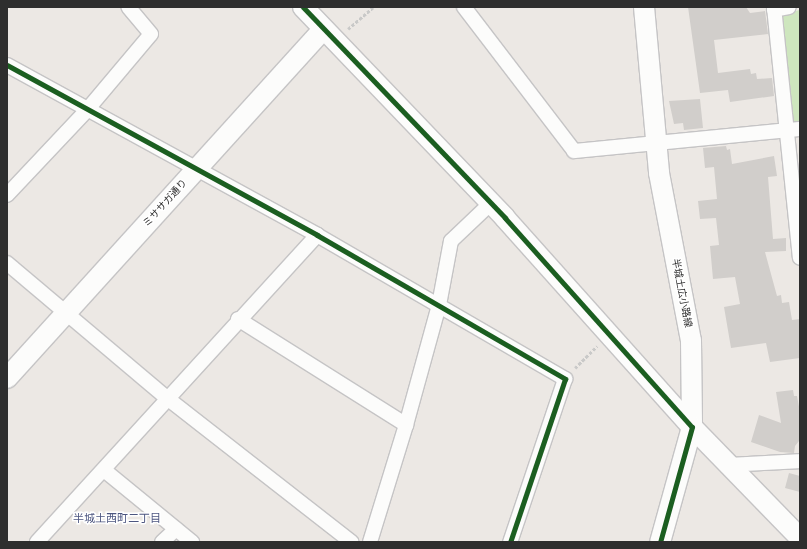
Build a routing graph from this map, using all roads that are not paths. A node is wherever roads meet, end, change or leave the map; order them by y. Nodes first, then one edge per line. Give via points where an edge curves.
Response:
1 (128, 7) edge
2 (304, 7) edge
3 (464, 7) edge
4 (644, 7) edge
5 (790, 7) edge
6 (774, 8) edge
7 (324, 29) junction
8 (7, 65) edge
9 (87, 110) junction
10 (793, 130) edge
11 (656, 143) junction
12 (197, 168) junction
13 (7, 195) edge
14 (491, 203) junction
15 (317, 235) junction
16 (800, 258) edge
17 (7, 263) edge
18 (438, 305) junction
19 (65, 313) junction
20 (238, 319) junction
21 (7, 378) edge
22 (167, 398) junction
23 (406, 425) junction
24 (692, 427) junction
25 (800, 461) edge
26 (727, 465) junction
27 (104, 470) junction
28 (176, 529) junction
29 (800, 538) edge
30 (37, 542) edge
31 (162, 542) edge
32 (192, 542) edge
33 (351, 542) edge
34 (370, 542) edge
35 (510, 542) edge
36 (660, 542) edge

1 - 9 street via 151,34
2 - 7 street
3 - 11 street via 574,151
4 - 11 street, 半城土広小路線
5 - 6 street
6 - 10 street
7 - 12 street, ミササガ通り
7 - 14 street
8 - 9 street
9 - 12 street
9 - 13 street
10 - 11 street
10 - 16 street
11 - 24 street, 半城土広小路線 via 659,173 690,334
12 - 15 street
12 - 19 street, ミササガ通り
14 - 18 street via 451,241
14 - 24 street
15 - 18 street
15 - 20 street
17 - 19 street
18 - 23 street
18 - 35 street via 565,379
19 - 21 street, ミササガ通り
19 - 22 street
20 - 22 street
20 - 23 street
22 - 27 street
22 - 33 street
23 - 34 street
24 - 26 street
24 - 36 street, 半城土広小路線
25 - 26 street
26 - 29 street
27 - 28 street
27 - 30 street
28 - 31 street
28 - 32 street

